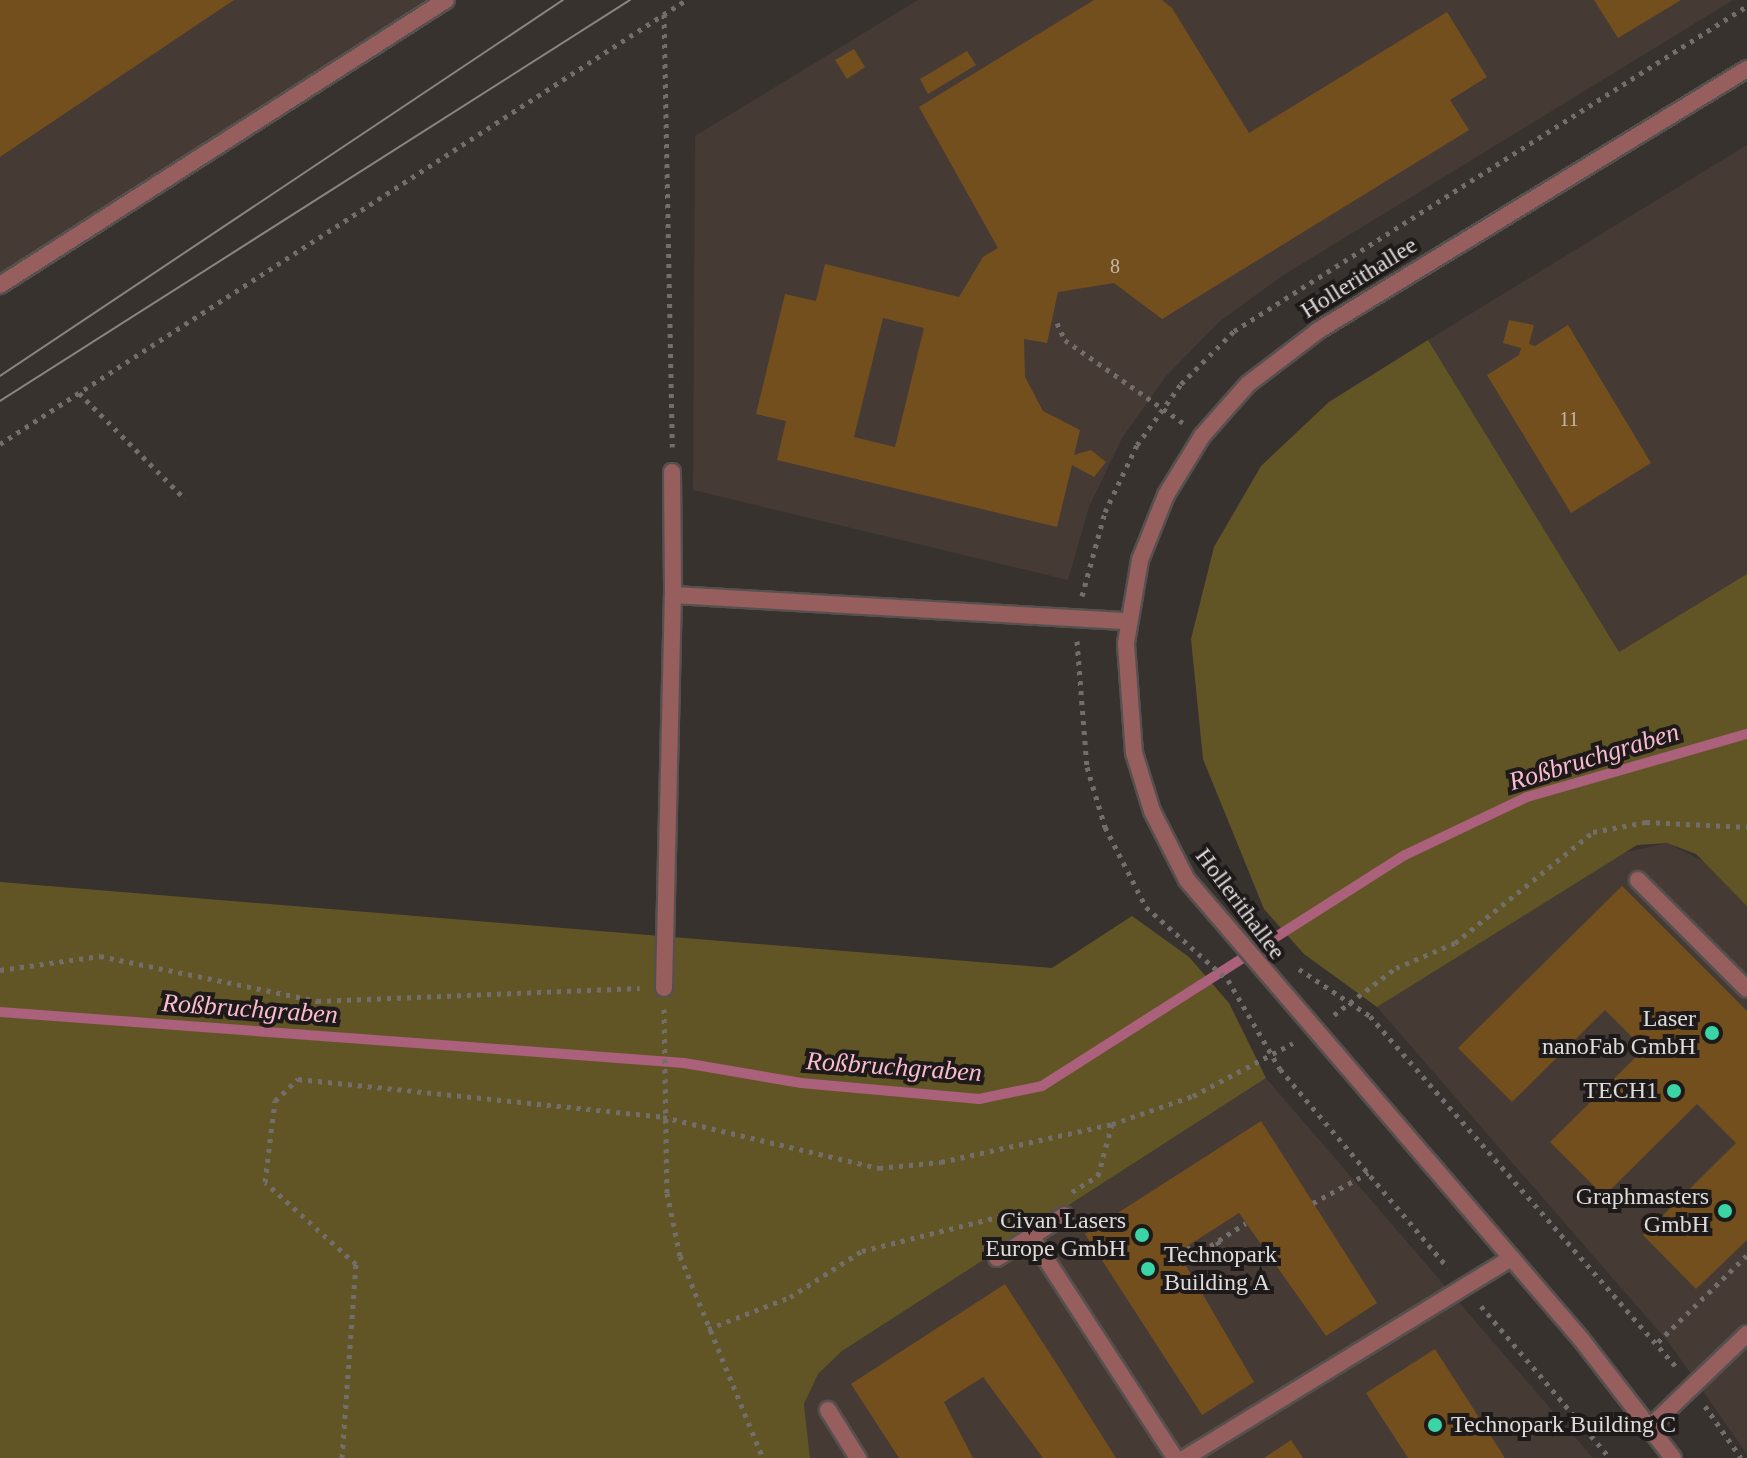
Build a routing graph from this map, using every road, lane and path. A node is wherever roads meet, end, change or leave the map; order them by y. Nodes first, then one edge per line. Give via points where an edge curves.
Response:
1 (446, 0) edge
2 (686, 0) edge
3 (1747, 6) edge
4 (664, 14) junction
5 (1747, 69) edge
6 (0, 285) edge
7 (1057, 323) dead end
8 (79, 393) junction
9 (1162, 408) junction
10 (1202, 436) junction
11 (0, 444) edge
12 (672, 472) joint
13 (185, 499) dead end
14 (673, 595) junction
15 (1079, 617) junction
16 (1128, 621) junction
17 (1744, 828) edge
18 (1747, 834) edge
19 (1638, 880) dead end
20 (1294, 965) dead end
21 (0, 970) edge
22 (664, 988) joint
23 (1747, 989) edge
24 (1350, 1002) junction
25 (663, 1040) dead end
26 (1270, 1056) junction
27 (663, 1117) junction
28 (1112, 1124) junction
29 (1368, 1173) junction
30 (1065, 1195) dead end
31 (1313, 1203) dead end
32 (1031, 1208) dead end
33 (1065, 1215) dead end
34 (1246, 1223) dead end
35 (1031, 1236) junction
36 (1217, 1241) junction
37 (1187, 1246) dead end
38 (1225, 1255) dead end
39 (1747, 1255) edge
40 (1193, 1256) junction
41 (997, 1258) dead end
42 (1512, 1258) junction
43 (1185, 1262) dead end
44 (1461, 1284) junction
45 (708, 1329) junction
46 (1747, 1334) edge
47 (1658, 1342) junction
48 (1691, 1387) junction
49 (828, 1410) dead end
50 (1651, 1426) junction
51 (342, 1458) edge
52 (763, 1458) edge
53 (858, 1458) edge
54 (1175, 1458) edge
55 (1185, 1458) edge
56 (1610, 1458) edge
57 (1673, 1458) edge
58 (1741, 1458) edge

1 - 6 street
2 - 4 path
3 - 9 path via 1263,309
4 - 8 path
4 - 12 path
5 - 10 street, Hollerithallee via 1319,330 1248,384
7 - 9 path via 1065,340
8 - 11 path
8 - 13 path
9 - 10 path
9 - 15 path via 1105,512
10 - 16 street, Hollerithallee via 1151,527
12 - 14 street
14 - 15 street
14 - 22 street
15 - 16 street
15 - 26 path via 1078,709 1105,827 1146,907 1228,980
16 - 42 street, Hollerithallee via 1127,707 1141,781 1187,880 1238,946
17 - 18 path
17 - 24 path via 1646,822 1593,832 1455,943 1396,968
19 - 23 street
20 - 24 path
21 - 22 path via 100,956 317,1001
24 - 47 path via 1370,1016
25 - 27 path
26 - 28 path via 1193,1096
26 - 29 path
27 - 28 path via 879,1168
27 - 45 path via 670,1206
27 - 51 path via 298,1079 275,1101 265,1182 359,1273
28 - 30 path via 1098,1176
29 - 31 path
29 - 44 path
32 - 45 path via 862,1251 790,1297
33 - 35 street
34 - 36 path
35 - 41 street
35 - 54 street
36 - 38 path
36 - 40 path
37 - 40 path
39 - 47 path
40 - 43 path
42 - 44 street
42 - 50 street, Hollerithallee
44 - 55 street
44 - 56 path
45 - 52 path
46 - 48 street
47 - 48 path
48 - 50 street
48 - 58 path
49 - 53 street
50 - 57 street, Hollerithallee

